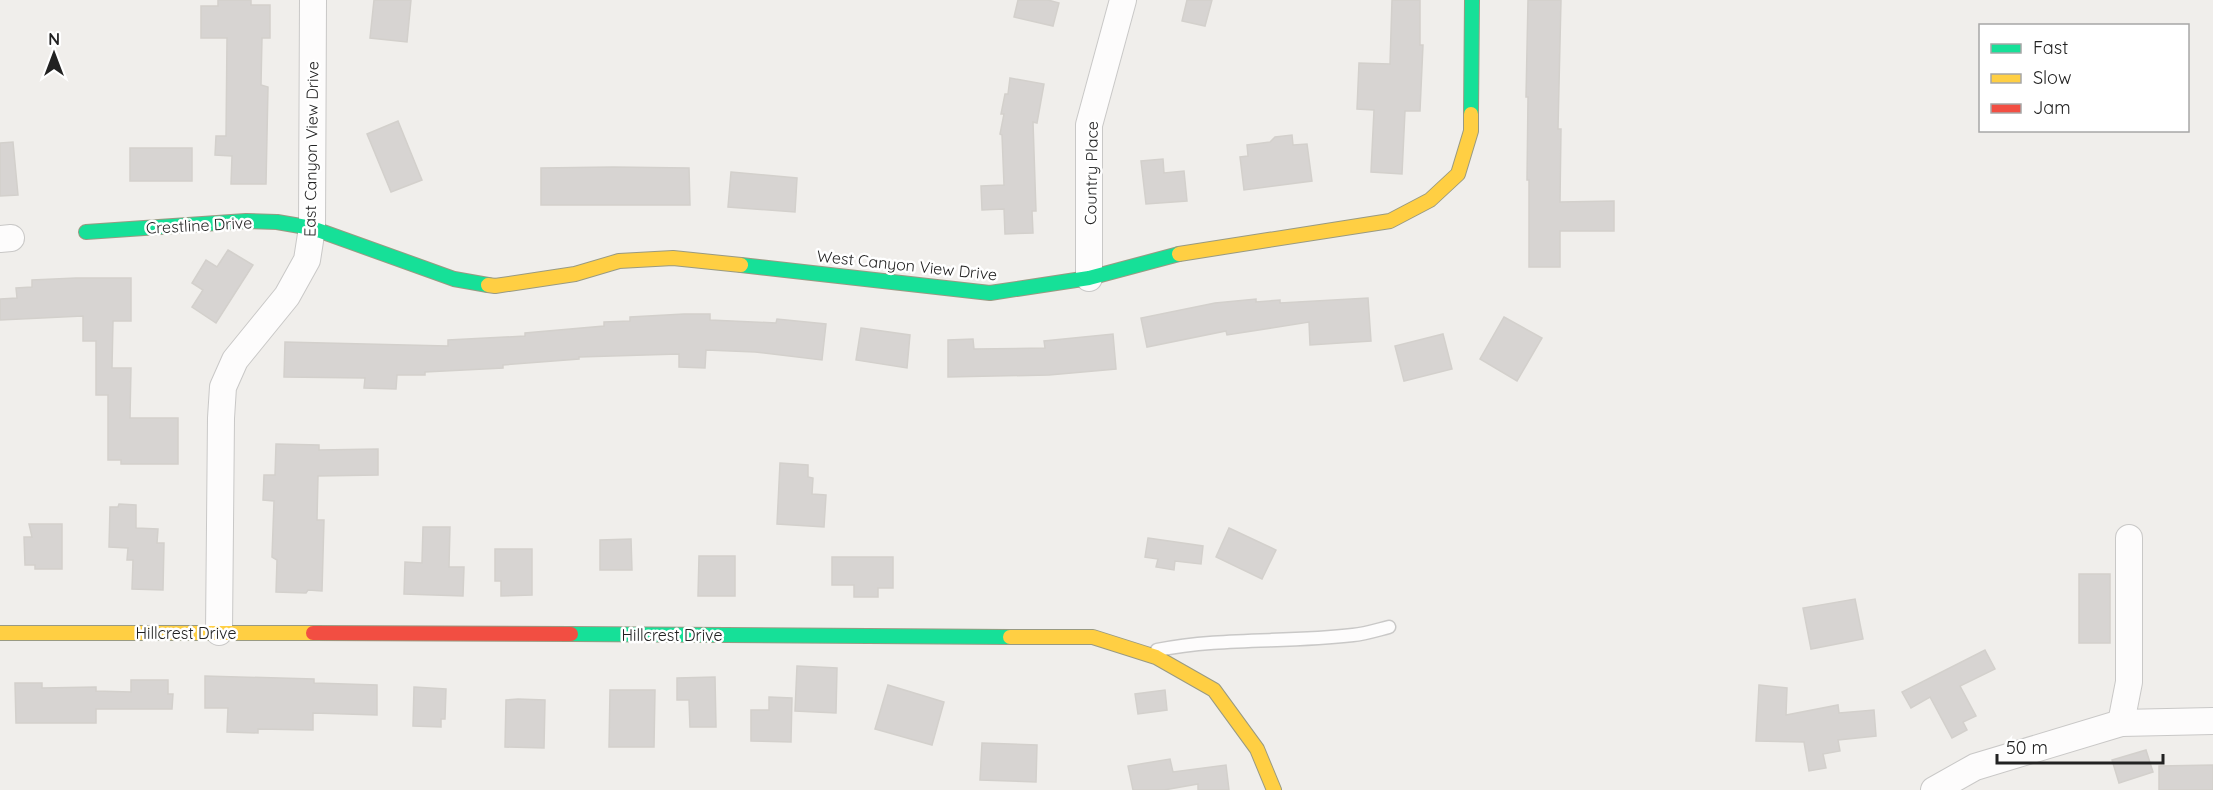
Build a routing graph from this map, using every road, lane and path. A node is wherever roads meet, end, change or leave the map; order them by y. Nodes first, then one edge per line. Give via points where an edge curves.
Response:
1 (313, 0) edge
2 (1123, 0) edge
3 (1472, 0) edge
4 (312, 228) junction
5 (86, 232) dead end
6 (1089, 278) junction
7 (2129, 538) dead end
8 (1389, 627) dead end
9 (219, 632) junction
10 (0, 633) edge
11 (1144, 653) junction
12 (2213, 721) edge
13 (2121, 723) junction
14 (1274, 790) edge
15 (1934, 790) edge

1 - 4 street, East Canyon View Drive
2 - 6 street, Country Place via 1089,125
3 - 6 street, West Canyon View Drive via 1471,131 1458,174 1430,200 1390,221 1180,254
4 - 5 street, Crestline Drive via 246,221
4 - 6 street, West Canyon View Drive via 454,279 495,286 575,274 619,261 673,258 990,292
4 - 9 street, East Canyon View Drive via 307,260 287,296 235,360 223,387
7 - 13 street via 2129,682
8 - 11 lane via 1354,635 1223,641
9 - 10 street, Hillcrest Drive
9 - 11 street, Hillcrest Drive via 1092,637
11 - 14 street, Hillcrest Drive via 1214,690 1257,749
12 - 13 street
13 - 15 street via 1975,767

